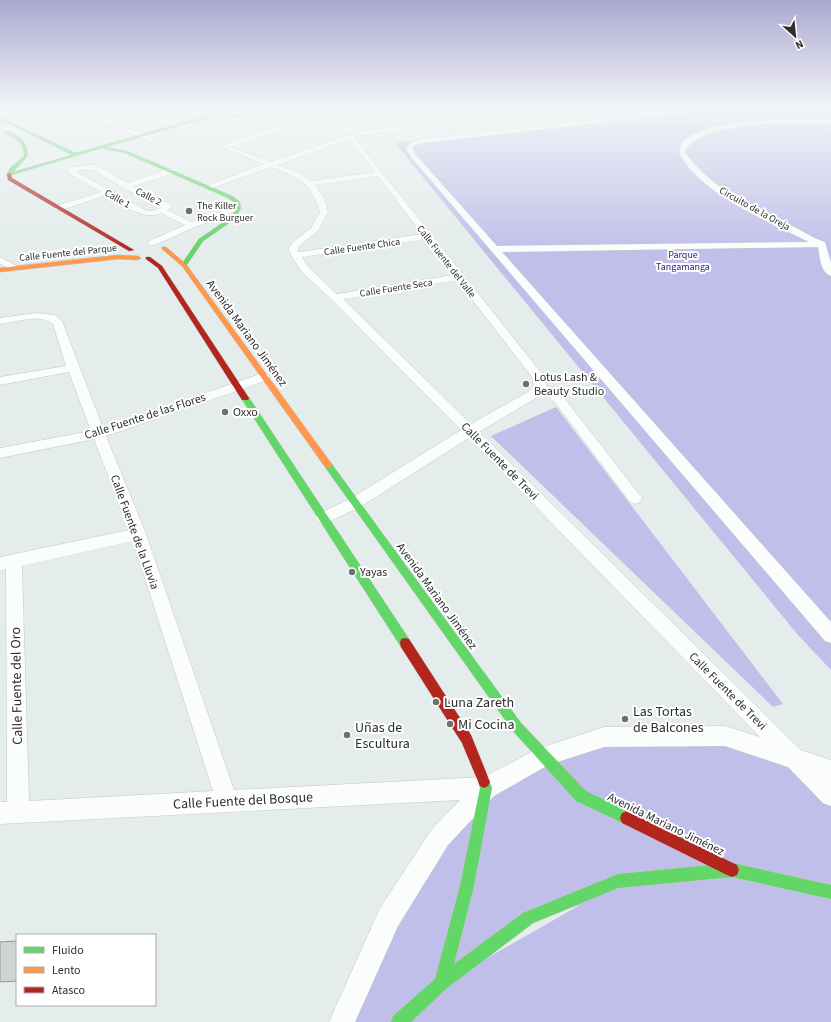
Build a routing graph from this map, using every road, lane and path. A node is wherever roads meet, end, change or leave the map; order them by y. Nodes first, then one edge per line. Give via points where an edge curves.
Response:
1 (26, 155) edge
2 (76, 155) edge
3 (132, 155) edge
4 (245, 155) edge
5 (300, 155) edge
6 (363, 155) edge
7 (412, 155) edge
8 (683, 155) edge
9 (60, 160) junction
10 (271, 165) junction
11 (78, 168) junction
12 (171, 172) junction
13 (9, 174) junction
14 (378, 174) junction
15 (310, 183) junction
16 (127, 186) junction
17 (207, 187) junction
18 (108, 192) junction
19 (59, 208) junction
20 (239, 208) junction
21 (162, 211) junction
22 (192, 225) junction
23 (428, 236) junction
24 (109, 238) junction
25 (152, 243) junction
26 (822, 244) junction
27 (137, 247) junction
28 (164, 248) junction
29 (492, 248) junction
30 (831, 248) edge
31 (106, 249) junction
32 (295, 255) junction
33 (143, 258) junction
34 (1, 264) edge
35 (184, 266) junction
36 (14, 268) joint
37 (831, 273) edge
38 (458, 277) junction
39 (335, 297) junction
40 (0, 321) edge
41 (73, 368) junction
42 (264, 377) junction
43 (0, 380) edge
44 (236, 386) junction
45 (540, 387) junction
46 (470, 431) junction
47 (98, 434) junction
48 (0, 453) edge
49 (635, 498) dead end
50 (355, 503) junction
51 (323, 518) junction
52 (138, 534) junction
53 (7, 562) edge
54 (831, 635) edge
55 (544, 756) junction
56 (796, 760) junction
57 (831, 770) edge
58 (486, 788) junction
59 (831, 795) edge
60 (227, 801) junction
61 (9, 812) edge
62 (732, 870) junction
63 (831, 892) edge
64 (442, 983) junction
65 (342, 1022) edge
66 (399, 1022) edge

1 - 13 street
2 - 9 street
3 - 12 street
4 - 10 street
5 - 10 street
6 - 14 street, Calle Fuente del Valle
7 - 29 street
8 - 26 street, Circuito de la Oreja via 697,174 732,198
9 - 11 street
9 - 13 street
10 - 15 street
10 - 17 street
11 - 16 street, Calle 2 via 93,167
11 - 18 street, Calle 1 via 71,172
12 - 16 street
12 - 17 street
13 - 19 street via 10,179
14 - 15 street
14 - 23 street, Calle Fuente del Valle
15 - 32 street via 320,198 324,212 315,229 296,244 293,250
16 - 18 street via 123,190
16 - 21 street, Calle 2 via 168,205
17 - 20 street via 230,197 237,202
18 - 19 street
18 - 21 street, Calle 1 via 145,213
19 - 24 street
20 - 22 street
20 - 35 street via 233,218 202,240
21 - 22 street, Calle 1
22 - 25 street
23 - 32 street, Calle Fuente Chica
23 - 38 street, Calle Fuente del Valle
24 - 27 street
24 - 31 street via 114,244
25 - 27 street, Avenida Mariano Jiménez
25 - 28 street, Avenida Mariano Jiménez via 160,244
26 - 29 street
26 - 30 street, Circuito de la Oreja
26 - 37 street
27 - 31 street, Calle Fuente del Parque
27 - 33 street via 130,252 132,256
28 - 33 street via 158,255
28 - 35 street, Avenida Mariano Jiménez
29 - 54 street
31 - 34 street, Calle Fuente del Parque
32 - 39 street, Calle Fuente de Trevi via 304,269
33 - 36 street, Calle Fuente del Parque via 118,257
33 - 44 street via 160,267
34 - 36 street
35 - 42 street, Avenida Mariano Jiménez
38 - 39 street, Calle Fuente Seca
38 - 45 street, Calle Fuente del Valle via 538,377
39 - 46 street, Calle Fuente de Trevi
40 - 41 street, Calle Fuente de la Lluvia via 36,316 51,317 58,324
41 - 43 street
41 - 47 street, Calle Fuente de la Lluvia
42 - 44 street, Calle Fuente de las Flores
42 - 50 street, Avenida Mariano Jiménez
44 - 47 street, Calle Fuente de las Flores
44 - 51 street
45 - 46 street via 532,395
45 - 49 street via 552,393 560,402
46 - 50 street
46 - 56 street, Calle Fuente de Trevi
47 - 48 street, Calle Fuente de las Flores
47 - 52 street, Calle Fuente de la Lluvia
50 - 51 street
50 - 55 street, Avenida Mariano Jiménez via 517,727
51 - 58 street via 467,738
52 - 53 street
52 - 60 street, Calle Fuente de la Lluvia
53 - 61 street, Calle Fuente del Oro
55 - 56 street, Calle Fuente del Bosque via 604,738 725,736
55 - 58 street, Calle Fuente del Bosque
55 - 62 street, Avenida Mariano Jiménez via 581,796
56 - 57 street, Calle Fuente del Bosque
56 - 59 street, Calle Fuente de Trevi
58 - 60 street, Calle Fuente del Bosque
58 - 64 street via 467,886
58 - 65 street, Calle Fuente del Bosque via 440,837 413,878 389,917
60 - 61 street, Calle Fuente del Bosque
62 - 63 street
62 - 64 street via 618,881 528,918
64 - 66 street

